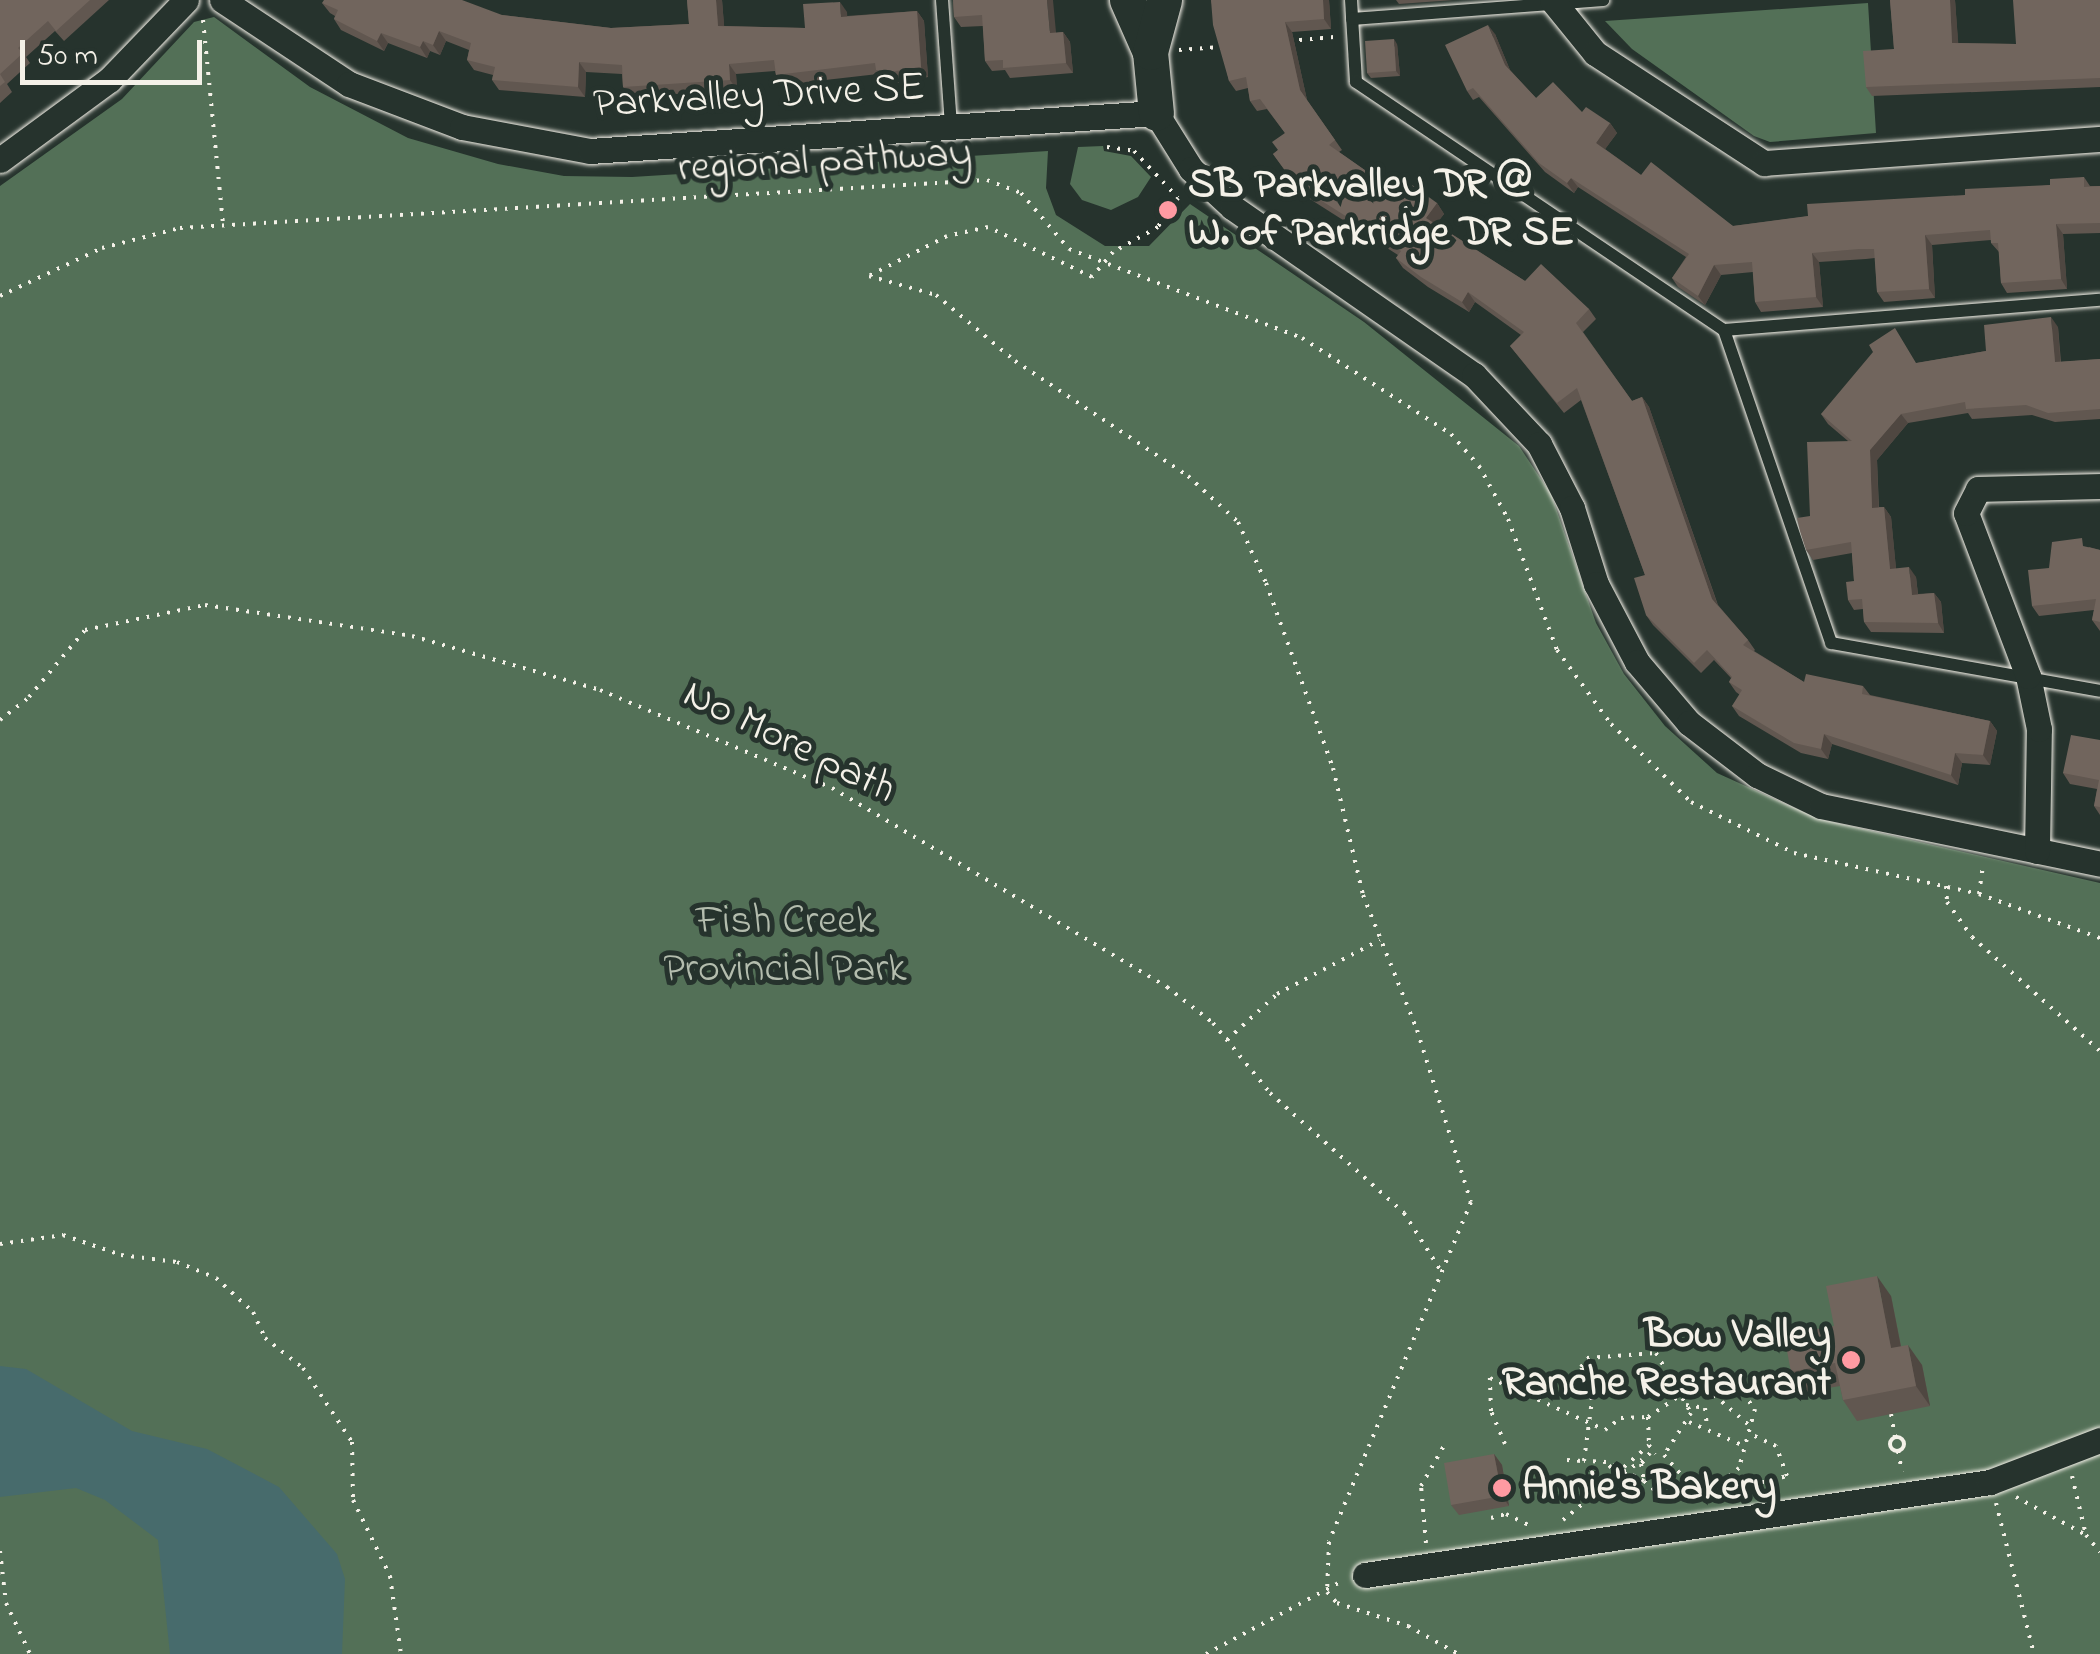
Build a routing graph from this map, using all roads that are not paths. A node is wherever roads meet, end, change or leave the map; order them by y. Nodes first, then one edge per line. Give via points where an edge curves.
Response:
1 (222, 0) edge
2 (942, 0) edge
3 (1127, 0) edge
4 (1164, 0) edge
5 (1350, 0) edge
6 (1603, 0) edge
7 (1554, 2) edge
8 (195, 9) edge
9 (1352, 19) junction
10 (1150, 52) junction
11 (1156, 113) junction
12 (952, 126) junction
13 (2100, 139) edge
14 (0, 160) edge
15 (2100, 300) edge
16 (1724, 330) junction
17 (2100, 486) edge
18 (2028, 676) junction
19 (2100, 692) edge
20 (2037, 850) junction
21 (2100, 864) edge
22 (2100, 1440) edge
23 (1366, 1574) dead end

1 - 12 street, Parkvalley Drive SE via 349,84 462,127 590,151
2 - 12 lane
3 - 10 street
4 - 10 street
5 - 9 lane
6 - 7 lane
7 - 9 lane
7 - 13 street via 1595,53 1764,163
8 - 14 street
9 - 16 lane via 1356,82
10 - 11 street
11 - 12 street, Parkvalley Drive SE
11 - 20 street via 1191,169 1232,208 1474,376 1539,444 1572,508 1596,584 1637,662 1688,722 1758,775 1821,806
15 - 16 lane
16 - 18 lane via 1831,643
17 - 18 street via 1978,489 1966,514
18 - 19 lane
18 - 20 street via 2039,729
20 - 21 street
22 - 23 street via 1990,1482

